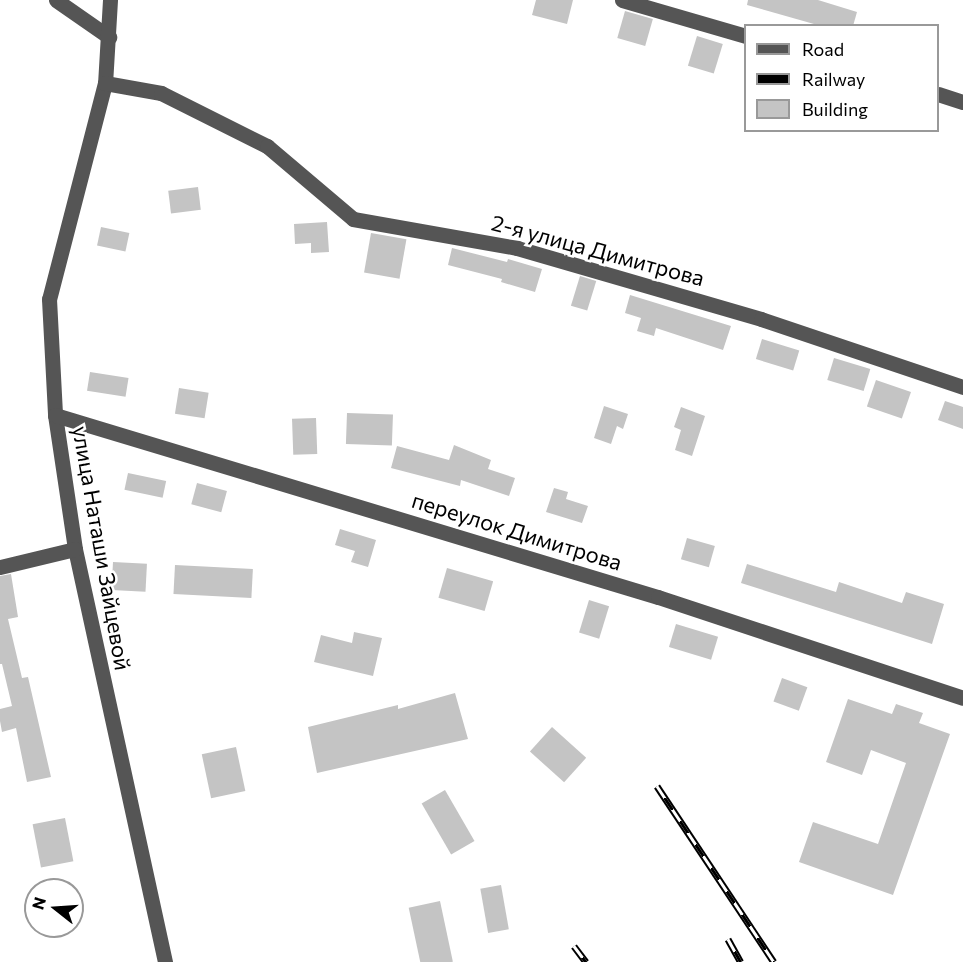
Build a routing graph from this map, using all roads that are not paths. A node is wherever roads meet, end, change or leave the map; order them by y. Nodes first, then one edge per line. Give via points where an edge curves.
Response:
1 (56, 0) edge
2 (110, 0) edge
3 (622, 0) edge
4 (744, 35) edge
5 (109, 37) junction
6 (105, 83) junction
7 (939, 94) edge
8 (963, 102) edge
9 (963, 387) edge
10 (55, 415) junction
11 (75, 549) junction
12 (0, 567) edge
13 (963, 698) edge
14 (165, 962) edge

1 - 5 street
2 - 5 street, улица Наташи Зайцевой
3 - 4 street
5 - 6 street, улица Наташи Зайцевой
6 - 9 street, 2-я улица Димитрова via 161,93 267,146 353,219 517,248 761,319
6 - 10 street, улица Наташи Зайцевой via 49,299
7 - 8 street
10 - 11 street, улица Наташи Зайцевой
10 - 13 street, переулок Димитрова via 658,597
11 - 12 street
11 - 14 street, улица Наташи Зайцевой

